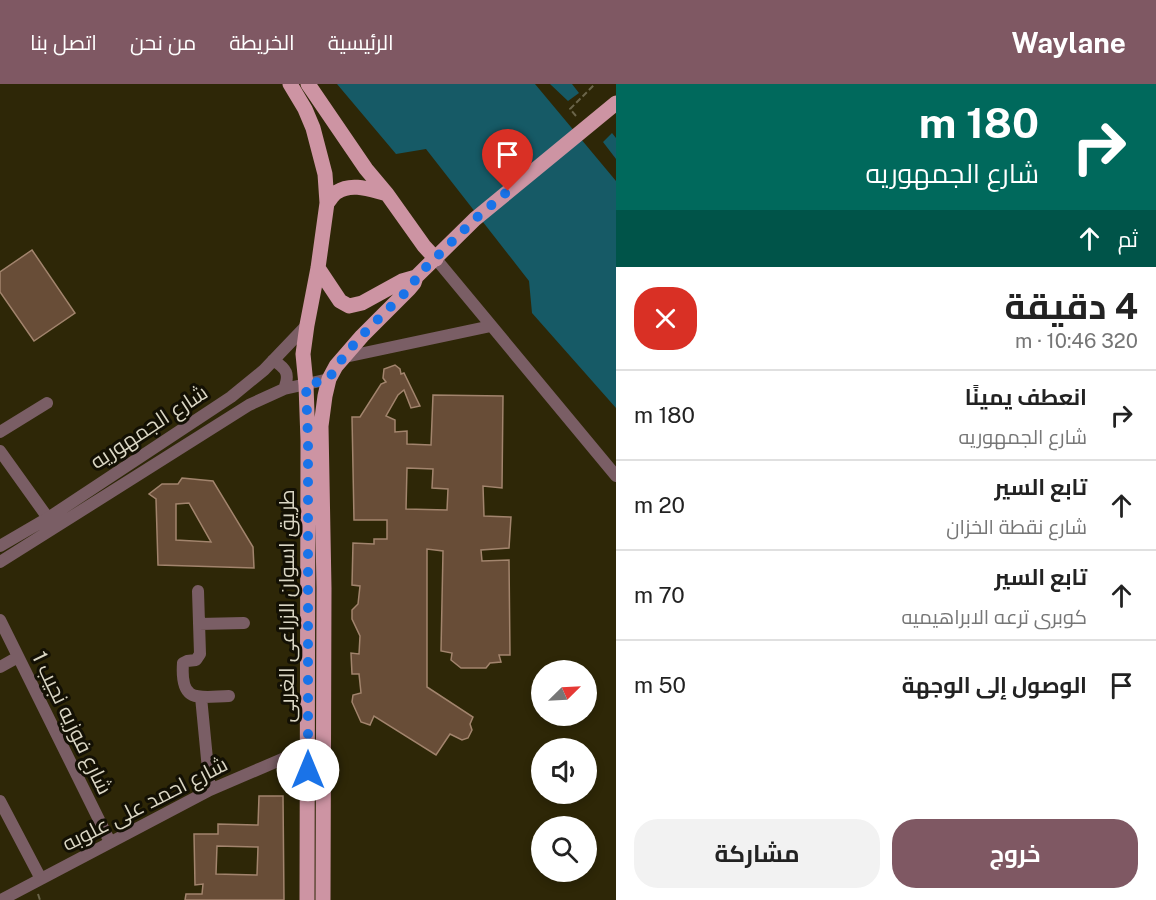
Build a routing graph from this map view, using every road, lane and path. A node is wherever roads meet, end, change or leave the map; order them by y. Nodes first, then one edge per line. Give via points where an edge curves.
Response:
1 (290, 84) edge
2 (308, 84) edge
3 (595, 84) edge
4 (612, 106) edge
5 (580, 121) dead end
6 (387, 194) junction
7 (327, 203) junction
8 (435, 259) junction
9 (318, 268) junction
10 (416, 277) junction
11 (491, 326) junction
12 (306, 331) junction
13 (273, 360) junction
14 (337, 367) junction
15 (306, 385) junction
16 (284, 389) junction
17 (47, 403) dead end
18 (0, 432) edge
19 (0, 451) edge
20 (616, 476) edge
21 (48, 518) junction
22 (0, 546) edge
23 (0, 562) edge
24 (198, 591) dead end
25 (0, 620) edge
26 (244, 623) dead end
27 (199, 624) junction
28 (18, 657) junction
29 (0, 667) edge
30 (229, 696) dead end
31 (201, 697) junction
32 (308, 748) junction
33 (210, 790) junction
34 (0, 801) edge
35 (110, 843) junction
36 (41, 879) junction
37 (2, 900) edge
38 (307, 900) edge
39 (323, 900) edge

1 - 7 main road via 313,128 326,174
2 - 6 main road
3 - 5 path via 570,109
4 - 8 main road via 475,219
6 - 7 main road via 349,187 336,192
6 - 8 main road
7 - 9 main road
8 - 10 main road
8 - 11 street
9 - 10 main road via 340,301 349,306
9 - 12 main road
10 - 14 main road
11 - 14 street, شارع الجمهوريه
11 - 20 street
12 - 13 street, شارع الجمهوريه
12 - 15 main road, طريق اسوان الزراعى الغربى
13 - 16 street via 287,374
13 - 21 street, شارع الجمهوريه via 231,397
14 - 15 street, شارع الجمهوريه
14 - 39 main road, طريق اسوان الزراعى الغربى via 322,410 321,426
15 - 16 street, شارع الجمهوريه
15 - 32 main road, طريق اسوان الزراعى الغربى
16 - 23 street, شارع الجمهوريه via 233,415
17 - 18 street
19 - 21 street
21 - 22 street, شارع الجمهوريه
24 - 27 street
25 - 28 street, شارع فوزيه نجيب 1
26 - 27 street
27 - 31 street via 200,656 182,666 185,689 192,696
28 - 29 street
28 - 35 street, شارع فوزيه نجيب 1
30 - 31 street
31 - 33 street
32 - 33 street, شارع احمد على علوبه
32 - 38 main road, طريق اسوان الزراعى الغربى
33 - 35 street, شارع احمد على علوبه
34 - 36 street
35 - 36 street, شارع احمد على علوبه
36 - 37 street, شارع احمد على علوبه

